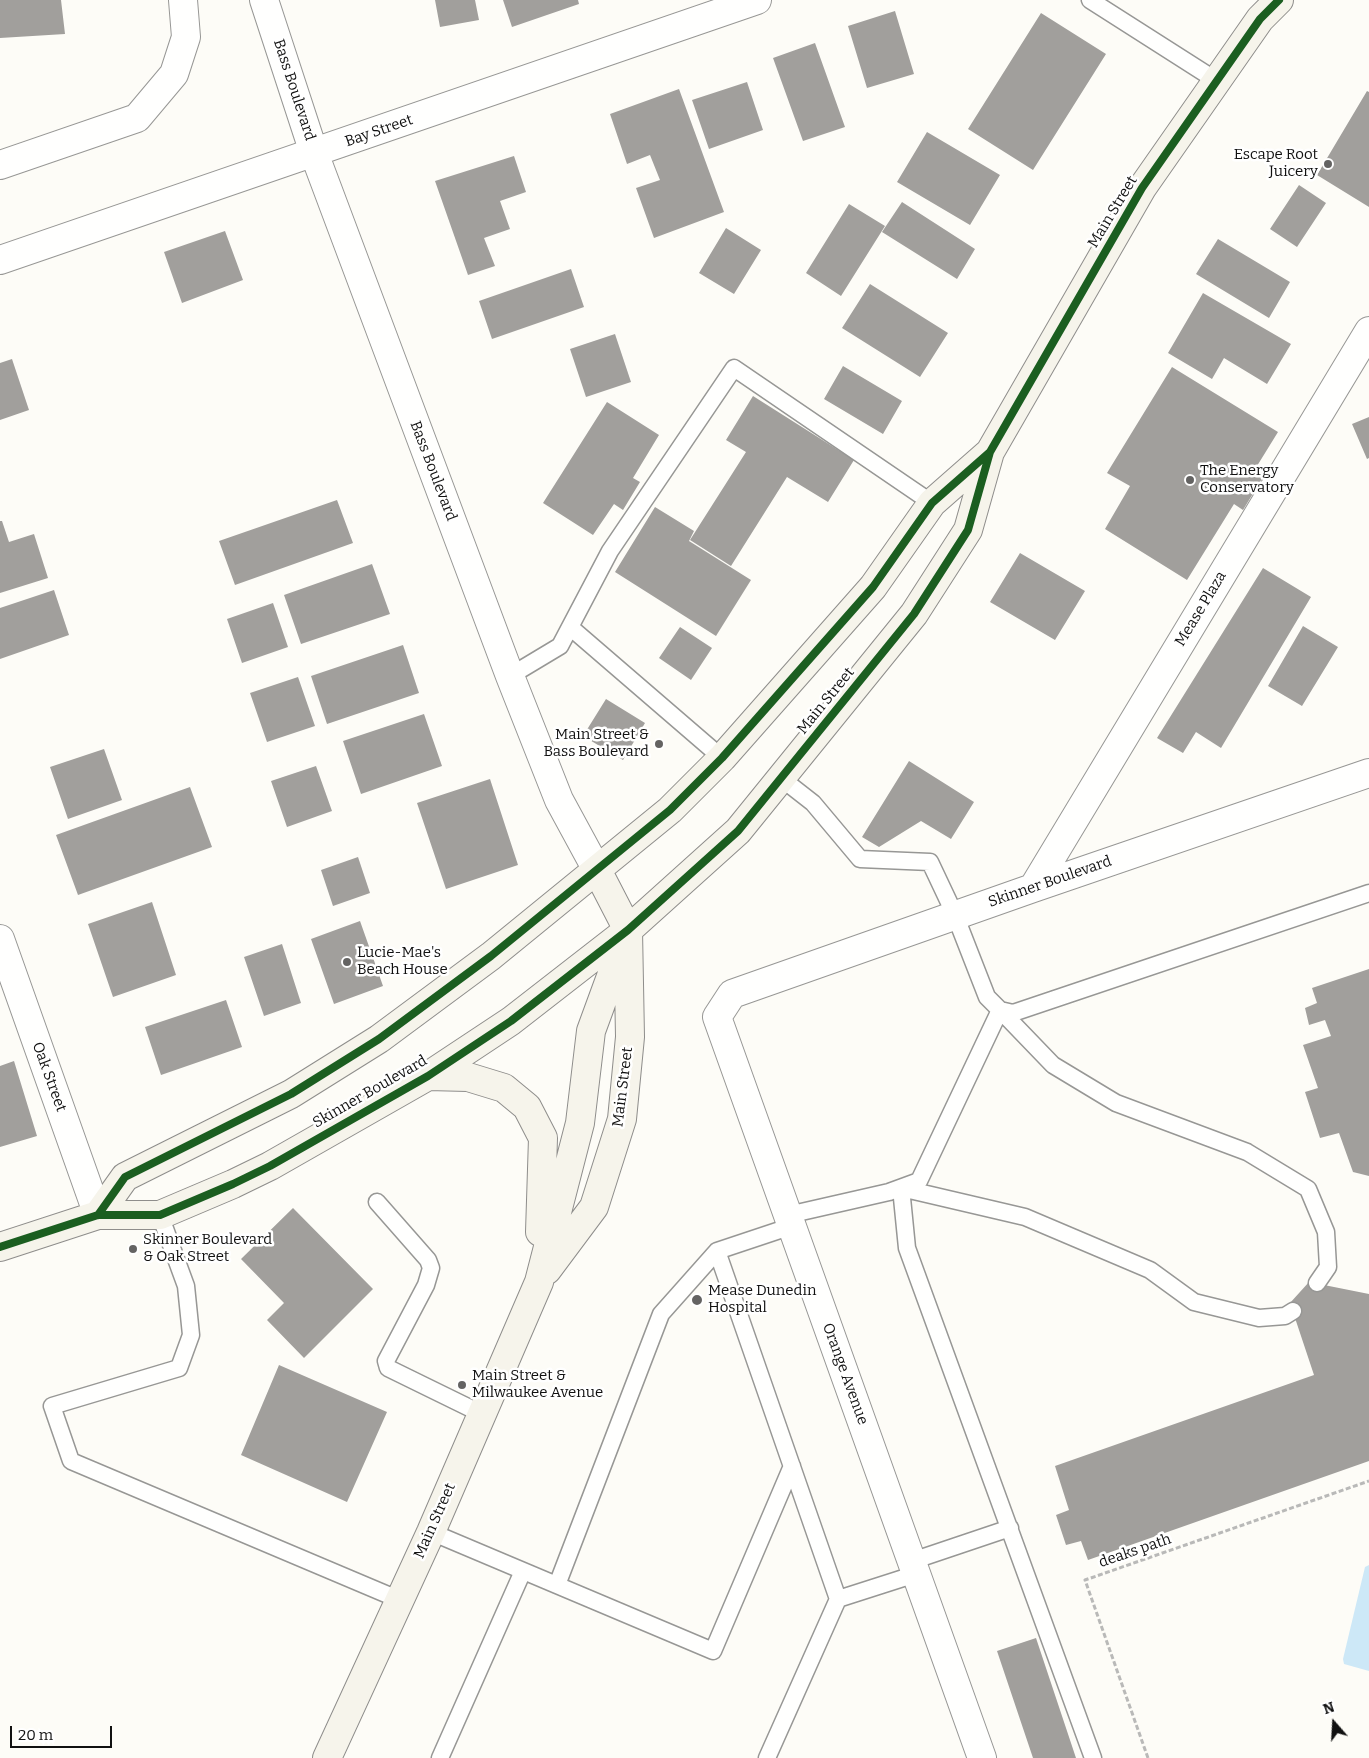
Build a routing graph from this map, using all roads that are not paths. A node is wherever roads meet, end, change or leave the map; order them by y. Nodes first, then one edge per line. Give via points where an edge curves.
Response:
1 (183, 0) edge
2 (264, 0) edge
3 (757, 0) edge
4 (1090, 0) edge
5 (1279, 0) edge
6 (1217, 80) junction
7 (314, 153) junction
8 (0, 165) edge
9 (0, 260) edge
10 (1369, 331) edge
11 (990, 452) junction
12 (932, 503) junction
13 (570, 627) junction
14 (510, 676) junction
15 (722, 758) junction
16 (1369, 773) edge
17 (781, 778) junction
18 (597, 870) junction
19 (1033, 888) junction
20 (1369, 893) edge
21 (955, 915) junction
22 (628, 930) junction
23 (0, 939) edge
24 (732, 994) joint
25 (1000, 1010) junction
26 (428, 1076) junction
27 (900, 1188) junction
28 (376, 1202) dead end
29 (98, 1215) junction
30 (160, 1215) junction
31 (790, 1220) junction
32 (0, 1247) edge
33 (717, 1252) junction
34 (539, 1282) junction
35 (1317, 1283) dead end
36 (1293, 1311) dead end
37 (482, 1414) junction
38 (792, 1466) junction
39 (1010, 1528) junction
40 (431, 1532) junction
41 (914, 1567) junction
42 (523, 1571) junction
43 (556, 1585) junction
44 (838, 1599) junction
45 (400, 1600) junction
46 (327, 1758) edge
47 (440, 1758) edge
48 (768, 1758) edge
49 (982, 1758) edge
50 (1092, 1758) edge

1 - 8 street via 186,37 174,74 137,118
2 - 7 street, Bass Boulevard
3 - 7 street, Bay Street
4 - 6 lane
5 - 6 main road, Main Street via 1260,19
6 - 11 main road, Main Street via 1142,188
7 - 9 street, Bay Street
7 - 14 street, Bass Boulevard
10 - 19 street, Mease Plaza
11 - 12 main road, Main Street
11 - 17 main road, Main Street via 968,530 914,614
12 - 13 lane via 734,368 610,551
12 - 15 main road, Main Street via 874,587
13 - 14 lane via 560,646
13 - 15 lane
14 - 18 street, Bass Boulevard via 559,800
15 - 18 main road, Main Street via 670,810
16 - 19 street, Skinner Boulevard
17 - 21 lane via 813,803 860,858 930,862
17 - 22 main road, Main Street via 738,831
18 - 22 main road, Bass Boulevard
18 - 29 main road via 491,956 378,1039 291,1094 125,1178
19 - 21 street, Skinner Boulevard
20 - 25 lane via 1013,1013
21 - 24 street, Skinner Boulevard
21 - 25 lane via 987,997
22 - 26 main road, Skinner Boulevard via 524,1012
22 - 34 main road, Main Street via 591,1031 580,1123
22 - 34 main road, Main Street via 630,1037 622,1119 594,1207
23 - 29 street, Oak Street
24 - 31 street, Orange Avenue via 717,1017
25 - 27 lane via 919,1181
25 - 35 lane via 1053,1064 1116,1103 1247,1152 1308,1188 1326,1232 1328,1267
26 - 30 main road, Skinner Boulevard via 270,1166
26 - 34 main road via 468,1077 504,1088 527,1107 543,1138
27 - 31 lane
27 - 36 lane via 1025,1217 1150,1270 1194,1302 1259,1318 1285,1316
27 - 39 lane via 907,1248
28 - 37 lane via 428,1260 431,1268 426,1285 386,1361 388,1368
29 - 30 main road, Skinner Boulevard
29 - 32 main road, Skinner Boulevard
30 - 45 lane via 186,1286 191,1335 179,1368 52,1406 71,1461
31 - 33 lane
31 - 41 street, Orange Avenue
33 - 38 lane
33 - 43 lane via 661,1314
34 - 37 main road, Main Street
37 - 40 main road, Main Street
38 - 43 lane via 713,1651
38 - 44 lane
39 - 41 lane
39 - 50 lane
40 - 42 lane
40 - 45 main road, Main Street
41 - 44 lane
41 - 49 street, Orange Avenue
42 - 43 lane
42 - 47 lane
44 - 48 lane
45 - 46 main road, Main Street

